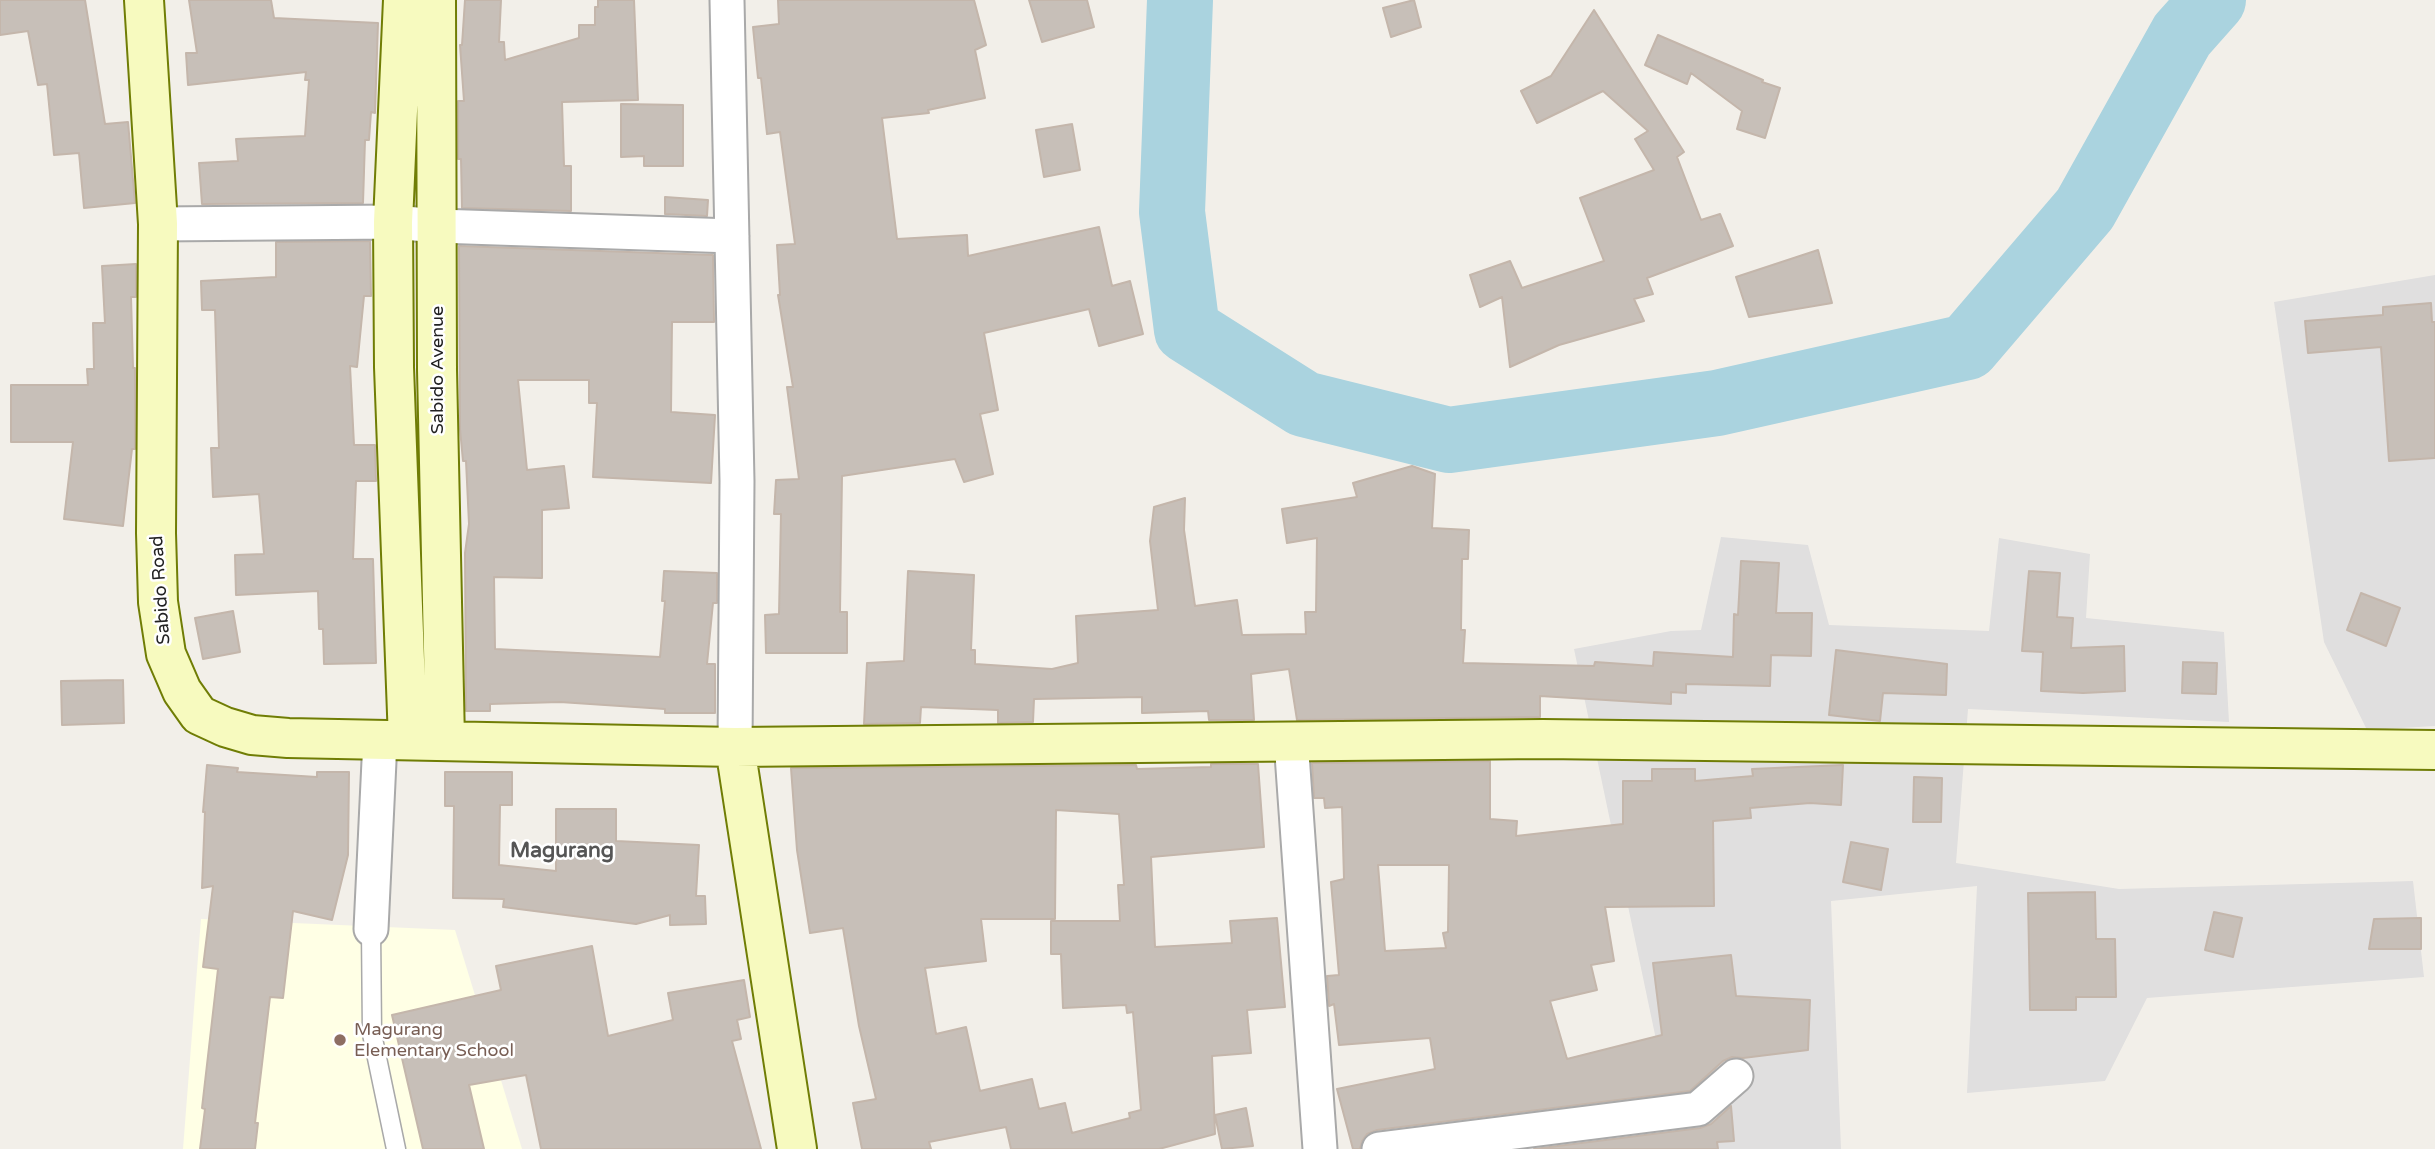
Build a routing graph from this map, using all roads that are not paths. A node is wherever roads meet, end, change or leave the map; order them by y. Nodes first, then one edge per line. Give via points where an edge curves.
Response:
1 (144, 0) edge
2 (403, 0) edge
3 (436, 0) edge
4 (727, 0) edge
5 (393, 222) junction
6 (158, 224) junction
7 (438, 226) junction
8 (732, 236) junction
9 (394, 368) junction
10 (437, 370) junction
11 (411, 740) junction
12 (1291, 740) junction
13 (735, 747) junction
14 (2435, 750) edge
15 (371, 929) joint
16 (1735, 1076) dead end
17 (396, 1149) edge
18 (797, 1149) edge
19 (1320, 1149) edge
20 (1379, 1149) edge

1 - 6 street, Sabido Road
2 - 5 street
3 - 7 street, Sabido Avenue
4 - 8 street
5 - 6 street
5 - 7 street
5 - 9 street
6 - 11 street, Sabido Road via 158,601 166,654 181,691 199,715 252,735
7 - 8 street
7 - 10 street, Sabido Avenue
8 - 13 street via 737,481
9 - 10 street
9 - 11 street
10 - 11 street, Sabido Avenue
11 - 13 street, Sabido Road
11 - 15 street
12 - 13 street, Sabido Road
12 - 14 street, Sabido Road
12 - 19 street
13 - 18 street
15 - 17 lane via 372,1034
16 - 20 street via 1698,1109

